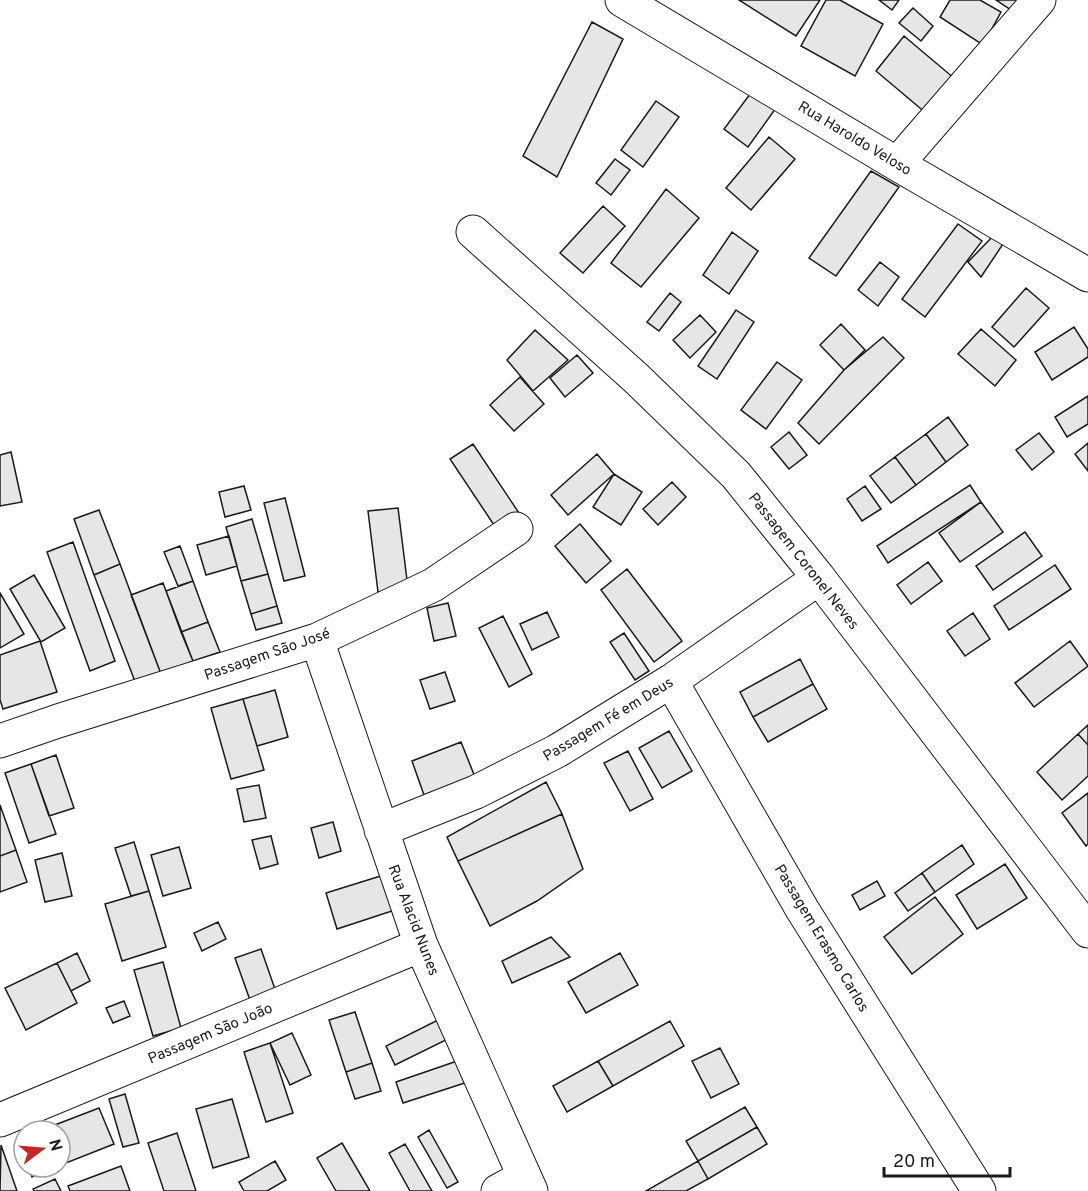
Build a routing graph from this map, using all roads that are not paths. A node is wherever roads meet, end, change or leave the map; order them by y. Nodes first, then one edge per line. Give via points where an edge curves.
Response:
1 (622, 0) edge
2 (1039, 0) edge
3 (897, 164) junction
4 (473, 232) dead end
5 (1088, 275) edge
6 (516, 529) dead end
7 (819, 578) junction
8 (317, 640) junction
9 (672, 681) junction
10 (0, 741) edge
11 (381, 830) junction
12 (1088, 932) edge
13 (421, 945) junction
14 (0, 1120) edge
15 (518, 1186) edge
16 (980, 1191) edge

1 - 3 street, Rua Haroldo Veloso
2 - 3 street
3 - 5 street, Rua Haroldo Veloso
4 - 7 street, Passagem Coronel Neves via 636,378 736,475
6 - 8 street, Passagem São José via 433,585
7 - 9 street, Passagem Fé em Deus
7 - 12 street, Passagem Coronel Neves
8 - 10 street, Passagem São José
8 - 11 street, Rua Alacid Nunes
9 - 11 street, Passagem Fé em Deus via 557,751 476,792
9 - 16 street, Passagem Erasmo Carlos via 802,909
11 - 13 street, Rua Alacid Nunes
13 - 14 street, Passagem São João
13 - 15 street, Rua Alacid Nunes

